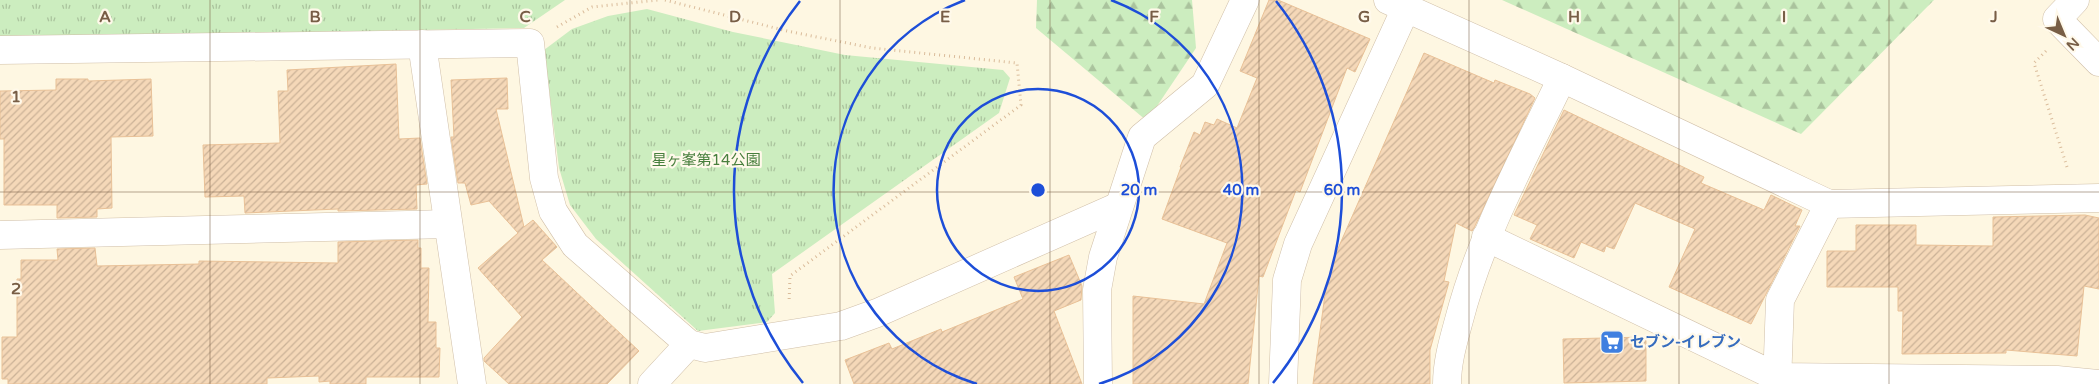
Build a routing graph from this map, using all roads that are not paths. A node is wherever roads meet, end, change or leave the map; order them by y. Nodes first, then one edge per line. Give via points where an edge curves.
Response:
1 (1245, 0) edge
2 (2075, 0) edge
3 (1397, 4) edge
4 (422, 44) junction
5 (0, 50) edge
6 (2099, 62) edge
7 (1562, 78) junction
8 (2088, 198) edge
9 (1829, 204) junction
10 (1119, 206) junction
11 (448, 224) junction
12 (0, 235) edge
13 (1486, 237) junction
14 (689, 344) junction
15 (1777, 381) edge
16 (472, 384) edge
17 (652, 384) edge
18 (1098, 384) edge
19 (1283, 384) edge
20 (1447, 384) edge
21 (2099, 384) edge

1 - 10 street via 1205,86 1142,137
2 - 6 street via 2057,19
3 - 7 street
3 - 19 street via 1298,244 1287,280
4 - 5 street
4 - 11 street
4 - 14 street via 530,43 544,178 553,211 575,245
7 - 9 street
7 - 13 street
8 - 9 street
9 - 15 street via 1780,300
10 - 14 street via 841,326 705,348
10 - 18 street via 1103,257 1097,290
11 - 12 street
11 - 16 street
13 - 15 street
13 - 20 street via 1468,283 1447,366
14 - 17 street
15 - 21 street via 2057,380

